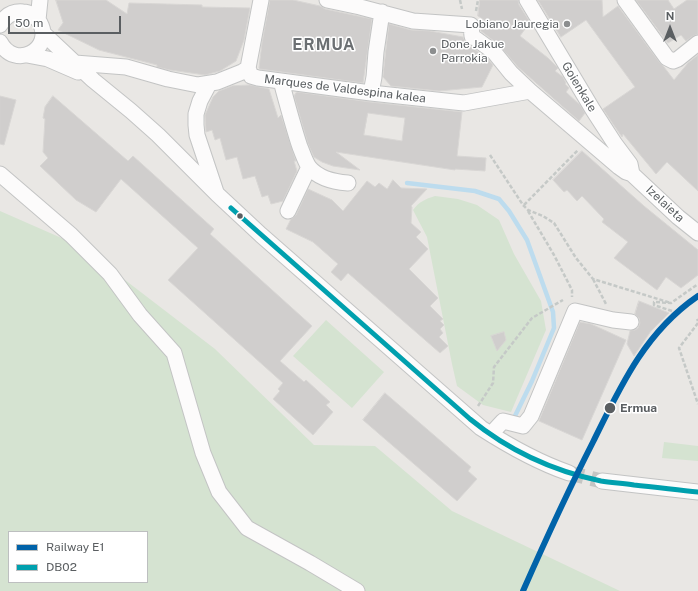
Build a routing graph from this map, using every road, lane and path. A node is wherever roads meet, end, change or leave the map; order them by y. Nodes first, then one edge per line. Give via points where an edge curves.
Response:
1 (40, 0) edge
2 (261, 0) edge
3 (327, 0) edge
4 (527, 0) edge
5 (625, 0) edge
6 (367, 4) edge
7 (382, 12) junction
8 (9, 13) edge
9 (41, 26) junction
10 (698, 43) edge
11 (1, 45) edge
12 (27, 55) junction
13 (75, 63) junction
14 (248, 68) junction
15 (93, 80) junction
16 (281, 81) junction
17 (209, 84) junction
18 (530, 91) junction
19 (371, 93) junction
20 (588, 141) junction
21 (490, 155) dead end
22 (309, 167) junction
23 (0, 174) edge
24 (632, 174) junction
25 (348, 182) dead end
26 (217, 194) junction
27 (524, 205) junction
28 (528, 210) junction
29 (288, 211) dead end
30 (698, 233) edge
31 (593, 279) junction
32 (698, 284) edge
33 (560, 302) dead end
34 (671, 303) junction
35 (575, 311) junction
36 (672, 311) dead end
37 (613, 320) junction
38 (698, 321) edge
39 (631, 322) dead end
40 (698, 404) edge
41 (470, 419) junction
42 (491, 434) junction
43 (569, 473) tunnel mouth
44 (602, 481) tunnel mouth
45 (698, 492) edge
46 (357, 591) edge

1 - 9 street
2 - 14 street
3 - 6 street
4 - 24 street, Goienkale via 593,110 630,164
5 - 10 street via 666,58 678,59
6 - 7 street
7 - 18 street via 413,21 471,24 472,36 494,52
7 - 19 street
8 - 9 street via 32,14
9 - 12 street via 42,40 39,47
9 - 13 street
11 - 12 street via 14,55
12 - 15 street via 48,59
13 - 15 street
13 - 17 street, Marques de Valdespina kalea via 126,67 183,82
14 - 16 street, Marques de Valdespina kalea via 251,76
14 - 17 street, Marques de Valdespina kalea
15 - 26 street via 158,135
16 - 19 street, Marques de Valdespina kalea
16 - 22 street via 296,136
17 - 26 street via 200,100 196,125
18 - 19 street, Marques de Valdespina kalea via 464,103
18 - 20 street
20 - 24 street via 619,167
20 - 27 path
21 - 27 path
22 - 25 street via 319,176 336,182
22 - 29 street
23 - 46 street via 110,274 140,315 174,353 202,452 219,492 247,528
24 - 30 street, Izelaieta
26 - 41 street
27 - 28 path
28 - 31 path via 554,223
28 - 35 path via 572,290
31 - 34 path
31 - 37 path
32 - 34 path
33 - 41 path via 532,318 494,368 493,383
34 - 36 path via 654,302 654,305
35 - 37 street
35 - 42 street via 531,416 523,426 503,421
37 - 39 street
38 - 40 path via 679,348
41 - 42 street
42 - 43 street via 546,465
44 - 45 street

